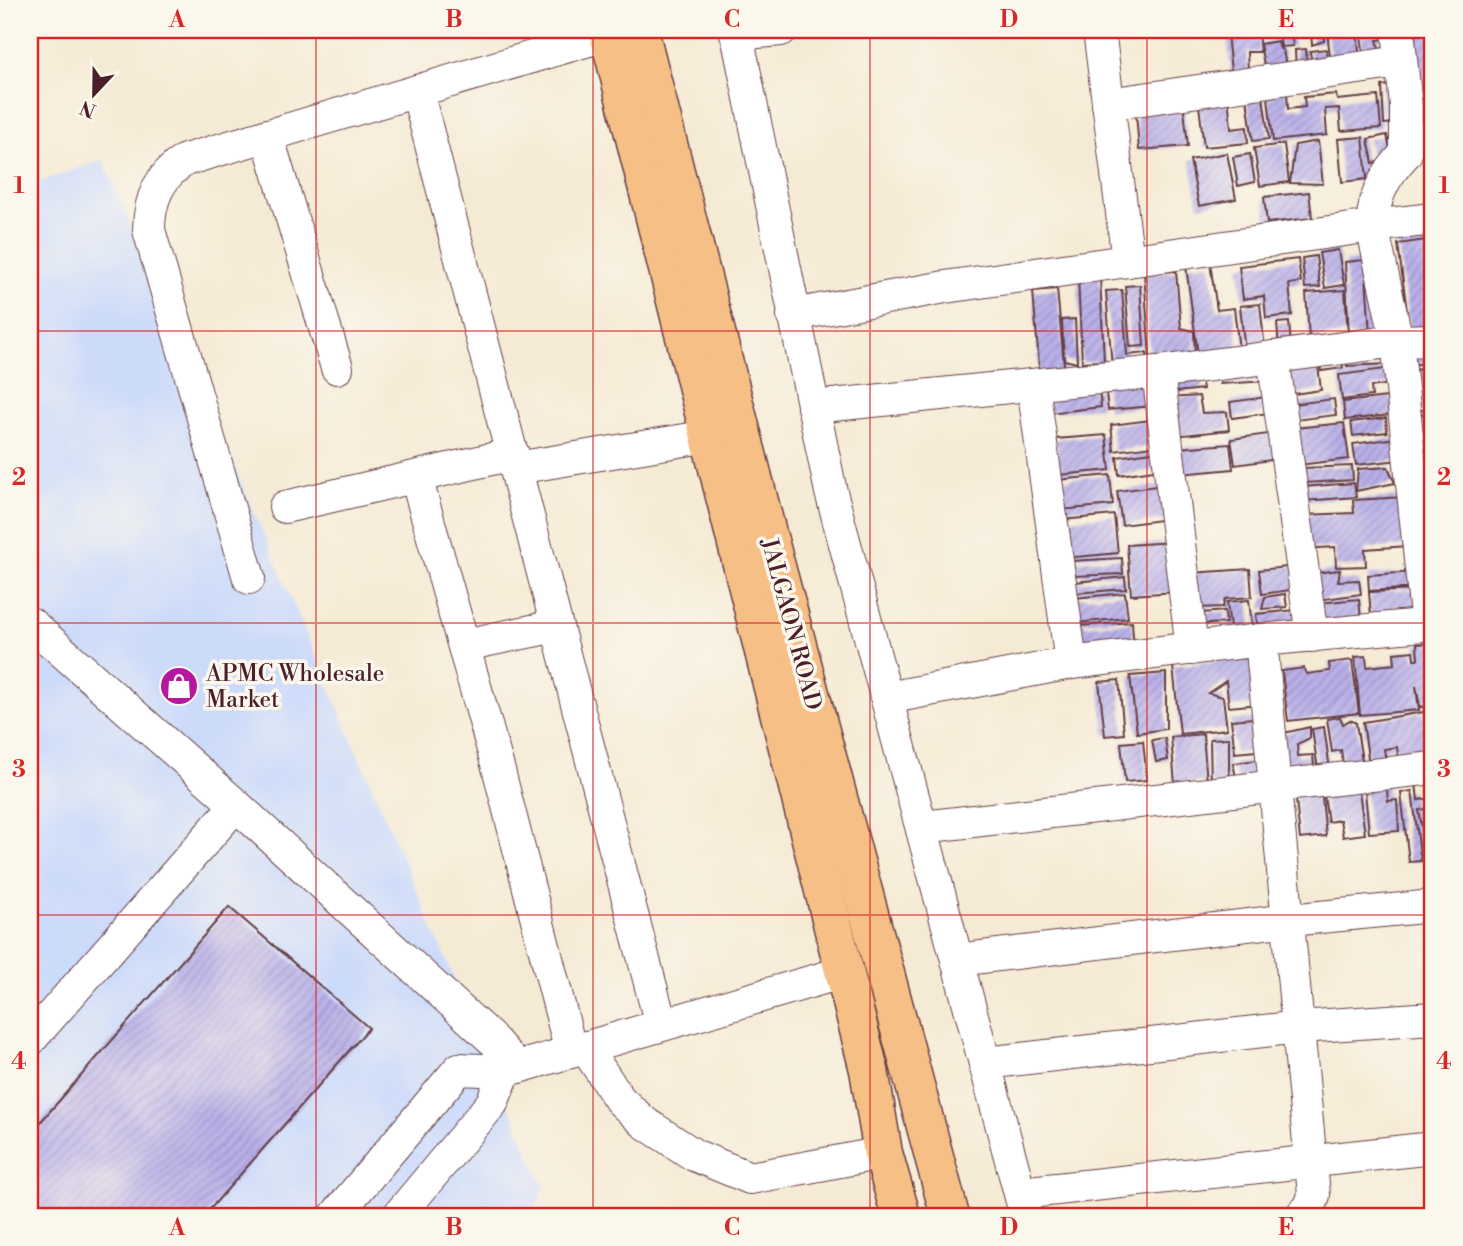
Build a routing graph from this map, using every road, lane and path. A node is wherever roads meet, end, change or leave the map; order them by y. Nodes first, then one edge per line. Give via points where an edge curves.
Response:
1 (781, 30) edge
2 (1099, 30) edge
3 (1398, 30) edge
4 (619, 31) edge
5 (736, 32) edge
6 (1400, 62) junction
7 (417, 91) junction
8 (1108, 104) junction
9 (267, 135) junction
10 (1433, 219) edge
11 (1372, 226) junction
12 (1128, 261) junction
13 (793, 315) junction
14 (1433, 340) edge
15 (1397, 341) junction
16 (1273, 357) junction
17 (337, 368) dead end
18 (1158, 372) junction
19 (1033, 385) junction
20 (813, 407) junction
21 (709, 436) junction
22 (514, 461) junction
23 (416, 477) junction
24 (285, 508) dead end
25 (249, 578) dead end
26 (30, 624) edge
27 (1430, 624) edge
28 (556, 626) junction
29 (1312, 636) junction
30 (1261, 640) junction
31 (464, 645) junction
32 (1192, 649) junction
33 (1071, 663) junction
34 (887, 698) junction
35 (1433, 768) edge
36 (1275, 787) junction
37 (236, 805) junction
38 (922, 827) junction
39 (1433, 906) edge
40 (1289, 920) junction
41 (957, 960) junction
42 (844, 972) junction
43 (1433, 1018) edge
44 (661, 1025) junction
45 (1300, 1027) junction
46 (30, 1040) edge
47 (578, 1049) junction
48 (985, 1063) junction
49 (511, 1069) junction
50 (1433, 1148) edge
51 (883, 1153) junction
52 (1310, 1163) junction
53 (1023, 1205) edge
54 (1310, 1213) edge
55 (335, 1216) edge
56 (398, 1216) edge
57 (901, 1216) edge
58 (950, 1216) edge

1 - 5 street
2 - 8 street
3 - 6 street
4 - 7 street
4 - 21 highway, JALGAON ROAD
4 - 58 highway, JALGAON ROAD via 764,520
5 - 13 street
6 - 8 street
6 - 11 street via 1406,153 1380,187
7 - 9 street
7 - 22 street
8 - 12 street
9 - 17 street
9 - 25 street via 185,160 170,170 149,211 149,230
10 - 11 street
11 - 12 street
11 - 15 street
12 - 13 street
13 - 20 street
14 - 15 street
15 - 16 street
15 - 27 street
16 - 18 street
16 - 29 street
18 - 19 street
18 - 32 street
19 - 20 street
19 - 33 street
20 - 34 street via 831,492
21 - 22 street
21 - 42 highway, JALGAON ROAD
22 - 23 street
22 - 28 street
23 - 24 street
23 - 31 street
26 - 37 street
27 - 29 street
28 - 31 street
28 - 44 street
29 - 30 street
30 - 32 street
30 - 36 street
31 - 47 street
32 - 33 street
33 - 34 street
34 - 38 street
35 - 36 street
36 - 38 street
36 - 40 street
37 - 46 street
37 - 49 street via 494,1041
38 - 41 street
39 - 40 street
40 - 41 street
40 - 45 street
41 - 48 street
42 - 44 street
42 - 51 highway, JALGAON ROAD via 869,1070
43 - 45 street
44 - 47 street
45 - 48 street
45 - 52 street
47 - 49 street
47 - 51 street via 645,1123 694,1155 750,1178
48 - 53 street
49 - 55 street via 459,1069
49 - 56 street via 492,1103
50 - 52 street
51 - 57 highway, JALGAON ROAD
52 - 53 street
52 - 54 street via 1314,1195

